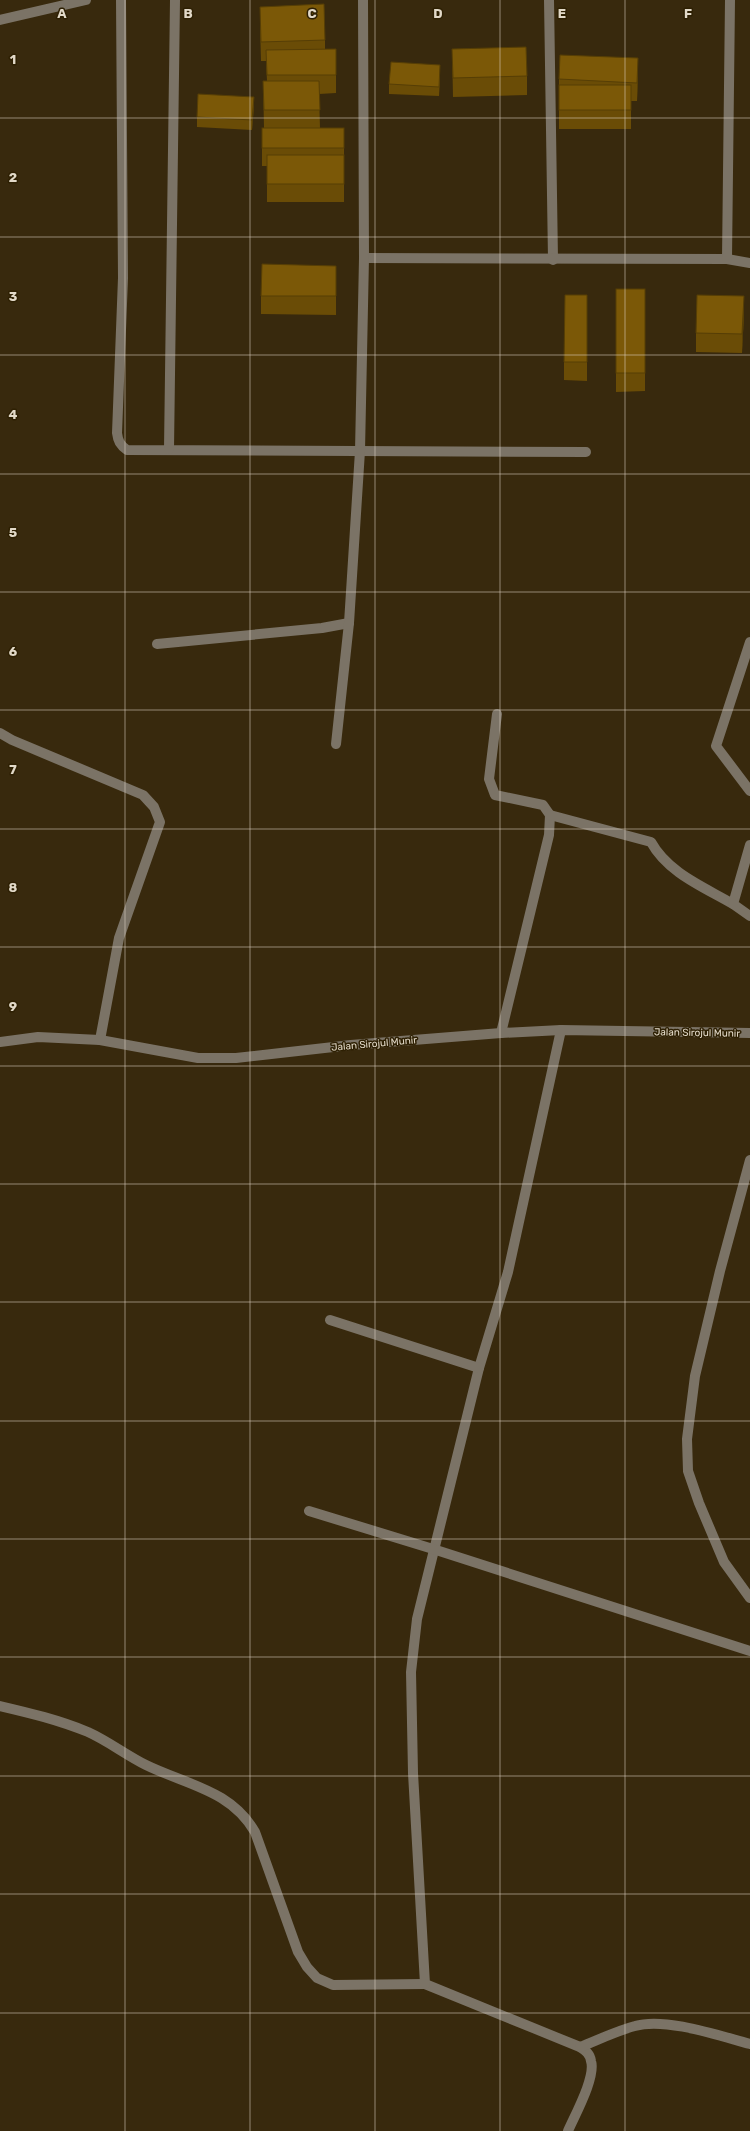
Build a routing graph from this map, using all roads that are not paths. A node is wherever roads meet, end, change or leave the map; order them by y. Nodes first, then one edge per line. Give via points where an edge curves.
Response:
1 (86, 0) edge
2 (121, 0) edge
3 (175, 0) edge
4 (363, 0) edge
5 (549, 0) edge
6 (730, 0) edge
7 (0, 20) edge
8 (364, 258) junction
9 (727, 259) junction
10 (553, 260) junction
11 (750, 263) edge
12 (169, 449) junction
13 (360, 451) junction
14 (586, 452) dead end
15 (348, 623) junction
16 (750, 642) edge
17 (157, 644) dead end
18 (497, 714) dead end
19 (0, 733) edge
20 (336, 744) dead end
21 (750, 791) edge
22 (550, 815) junction
23 (750, 845) edge
24 (734, 904) junction
25 (750, 916) edge
26 (561, 1030) junction
27 (749, 1030) edge
28 (501, 1033) junction
29 (100, 1040) junction
30 (0, 1042) edge
31 (750, 1160) edge
32 (330, 1320) dead end
33 (479, 1368) junction
34 (309, 1511) dead end
35 (433, 1549) junction
36 (750, 1598) edge
37 (750, 1652) edge
38 (0, 1706) edge
39 (425, 1984) junction
40 (750, 2044) edge
41 (580, 2048) junction
42 (568, 2131) edge

1 - 7 street
2 - 12 street via 124,278 117,433 118,442 127,450
3 - 12 street
4 - 8 street
5 - 10 street
6 - 9 street
8 - 10 street
8 - 13 street
9 - 10 street
9 - 11 street
12 - 13 street
13 - 14 street
13 - 15 street
15 - 17 street via 322,628
15 - 20 street
16 - 21 street via 716,746
18 - 22 street via 490,779 495,795 543,805
19 - 29 street via 143,795 154,807 160,822 119,938
22 - 24 street via 651,842 657,853 680,874
22 - 28 street via 549,835
23 - 24 street
24 - 25 street
26 - 27 street, Jalan Sirojul Munir
26 - 28 street, Jalan Sirojul Munir
26 - 33 street via 508,1272
28 - 29 street, Jalan Sirojul Munir via 352,1045 236,1058 198,1058
29 - 30 street, Jalan Sirojul Munir via 38,1037
31 - 36 street via 697,1368 687,1439 688,1471 698,1503 724,1562
32 - 33 street
33 - 35 street
34 - 35 street
35 - 37 street
35 - 39 street via 417,1619 411,1672 413,1773
38 - 39 street via 41,1715 88,1732 147,1765 229,1801 247,1818 255,1832 298,1952 317,1978 333,1985
39 - 41 street
40 - 41 street via 698,2030 658,2024 636,2026
41 - 42 street via 588,2053 592,2062 591,2075

